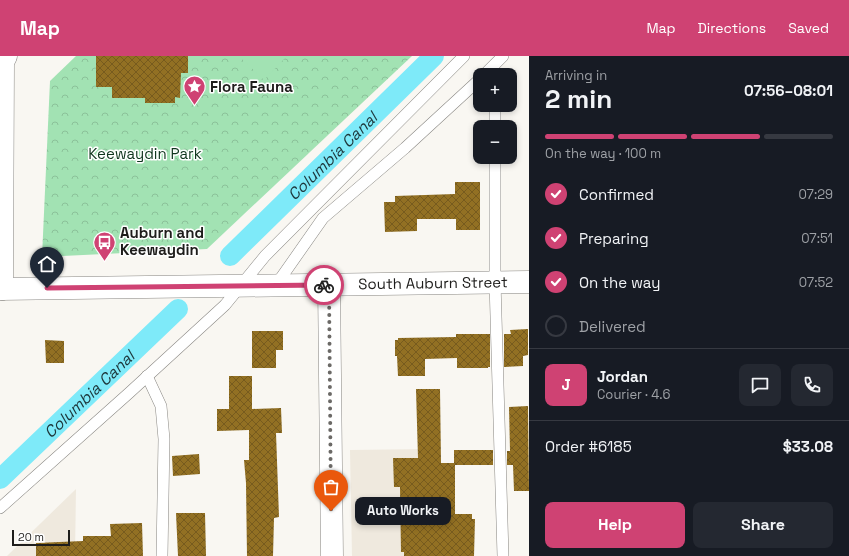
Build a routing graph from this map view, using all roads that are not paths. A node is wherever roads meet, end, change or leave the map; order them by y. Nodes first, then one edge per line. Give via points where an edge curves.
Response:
1 (6, 56) edge
2 (464, 56) edge
3 (503, 56) edge
4 (496, 68) edge
5 (473, 85) edge
6 (495, 164) edge
7 (495, 282) junction
8 (529, 282) edge
9 (329, 284) junction
10 (276, 285) junction
11 (241, 286) junction
12 (1, 289) edge
13 (147, 376) junction
14 (0, 508) edge
15 (162, 556) edge
16 (332, 556) edge
17 (502, 556) edge

1 - 12 street
2 - 11 lane via 265,256
3 - 4 lane
5 - 10 lane via 323,218
6 - 7 lane
7 - 8 street, South Auburn Street
7 - 9 street, South Auburn Street
7 - 17 lane
9 - 10 street, South Auburn Street
9 - 16 street
10 - 11 street, South Auburn Street
11 - 12 street, South Auburn Street
11 - 13 lane via 225,305
13 - 14 lane
13 - 15 lane via 161,406

